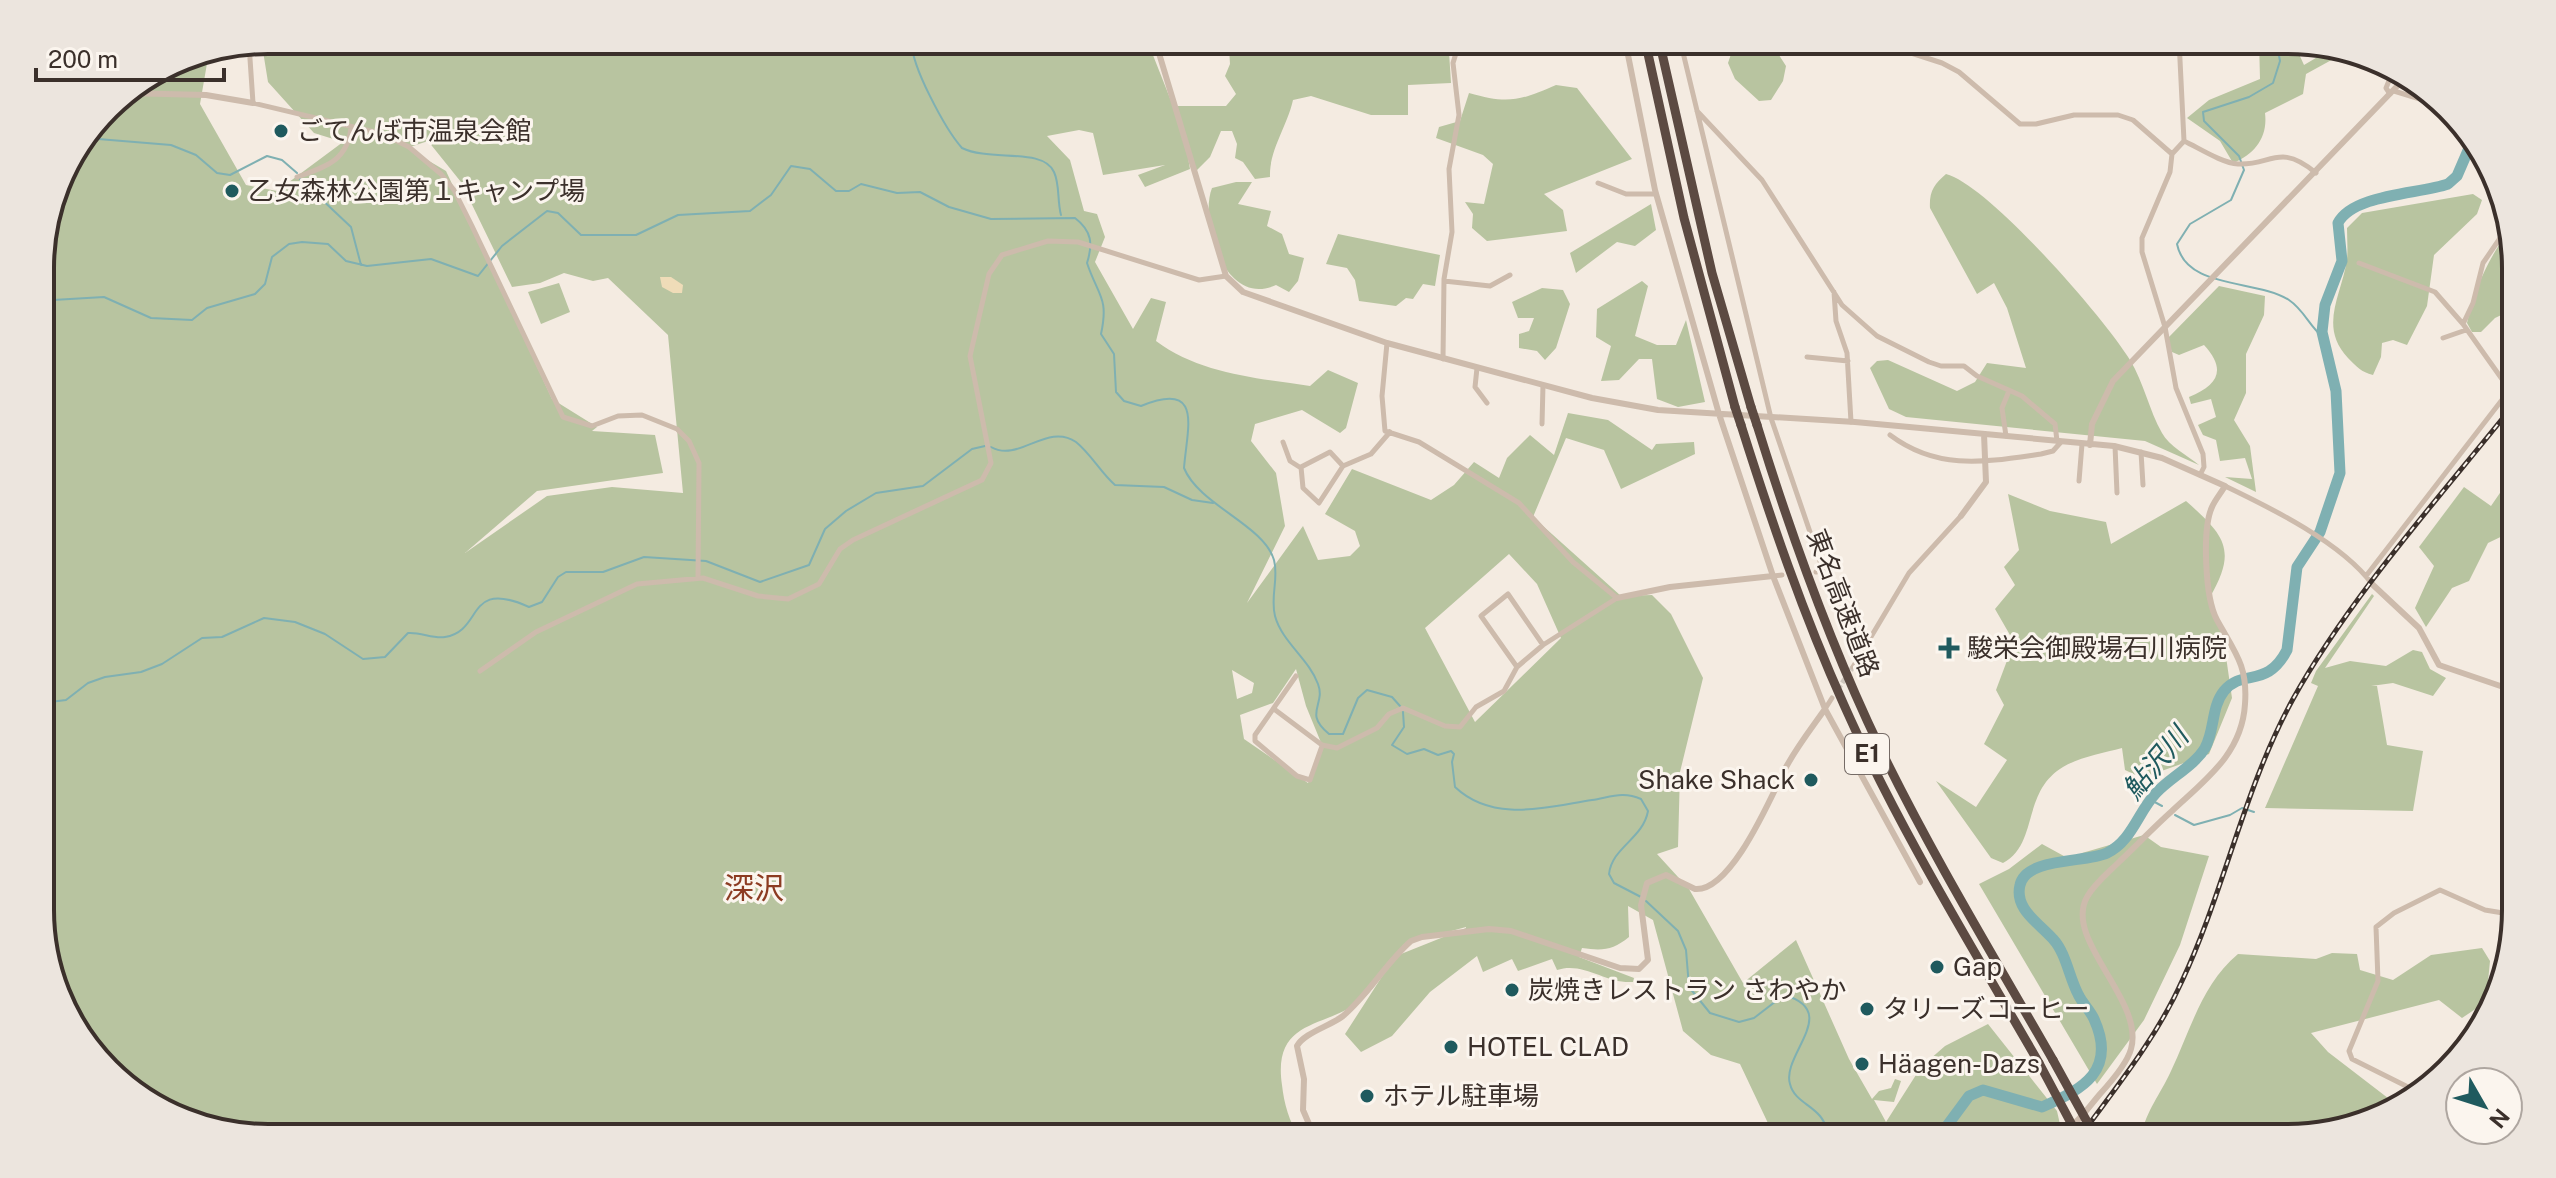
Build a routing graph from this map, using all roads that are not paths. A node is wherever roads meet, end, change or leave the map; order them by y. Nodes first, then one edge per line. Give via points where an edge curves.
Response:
1 (1159, 54) edge
2 (1456, 54) edge
3 (1628, 54) edge
4 (1648, 54) edge
5 (1662, 54) edge
6 (1683, 54) edge
7 (1912, 54) edge
8 (2180, 54) edge
9 (250, 55) edge
10 (2389, 80) edge
11 (2399, 85) edge
12 (2392, 93) junction
13 (144, 94) edge
14 (2420, 100) edge
15 (253, 103) junction
16 (1694, 108) junction
17 (351, 127) junction
18 (2184, 141) junction
19 (2172, 154) junction
20 (2316, 173) junction
21 (297, 177) dead end
22 (1598, 183) dead end
23 (1656, 194) junction
24 (2500, 238) edge
25 (2500, 241) edge
26 (2496, 243) junction
27 (2359, 263) dead end
28 (1510, 275) dead end
29 (1226, 276) junction
30 (1444, 281) junction
31 (1834, 291) junction
32 (2463, 324) junction
33 (2165, 327) junction
34 (2466, 330) junction
35 (2443, 338) dead end
36 (1387, 343) junction
37 (1807, 357) dead end
38 (1443, 359) junction
39 (1848, 361) junction
40 (1477, 368) junction
41 (2502, 379) edge
42 (1543, 385) junction
43 (2009, 391) junction
44 (2502, 398) edge
45 (1487, 403) dead end
46 (1719, 414) junction
47 (1771, 418) junction
48 (1851, 422) junction
49 (1542, 424) dead end
50 (1390, 432) junction
51 (1984, 434) junction
52 (1890, 435) dead end
53 (2006, 436) junction
54 (1283, 442) dead end
55 (2059, 442) junction
56 (2086, 445) junction
57 (2115, 446) junction
58 (2141, 451) junction
59 (1988, 463) junction
60 (1343, 466) junction
61 (1301, 469) junction
62 (2200, 475) junction
63 (2079, 481) dead end
64 (2143, 485) dead end
65 (2225, 486) junction
66 (2117, 493) dead end
67 (1961, 516) joint
68 (1816, 572) dead end
69 (1782, 575) dead end
70 (1773, 576) junction
71 (2366, 576) junction
72 (698, 578) junction
73 (2372, 584) joint
74 (1617, 598) junction
75 (1543, 645) junction
76 (1517, 667) junction
77 (1853, 667) tunnel mouth
78 (480, 671) dead end
79 (1296, 676) dead end
80 (2502, 687) edge
81 (1832, 698) tunnel mouth
82 (1274, 709) junction
83 (1825, 709) junction
84 (1322, 745) junction
85 (1920, 882) dead end
86 (2502, 913) edge
87 (2039, 1063) junction
88 (2408, 1087) edge
89 (1309, 1124) edge
90 (2067, 1124) edge
91 (2072, 1124) edge
92 (2073, 1124) edge
93 (2088, 1124) edge

1 - 29 street
2 - 30 street via 1459,115 1449,169 1452,232
3 - 23 street
4 - 87 highway, 東名高速道路 / E1, bridge via 1687,233 1735,407 1787,565 1844,706 1937,888
5 - 93 highway, 東名高速道路 / E1, bridge via 1712,273 1801,561 1874,736
6 - 16 street
7 - 19 street via 1951,67 2020,124 2074,115 2118,115 2133,120
8 - 18 street
9 - 15 street
10 - 12 street via 2386,88
11 - 12 street
12 - 14 street
12 - 20 street
13 - 15 street
15 - 17 street
16 - 31 street via 1762,180
16 - 47 street
17 - 21 street via 350,141 339,158
17 - 72 street via 409,147 454,190 563,417 592,426 618,416 642,415 677,429 697,451
18 - 19 street
18 - 20 street via 2237,164 2273,156 2301,161
19 - 33 street via 2170,172 2142,238
20 - 33 street
22 - 23 street via 1626,194
23 - 46 street
24 - 26 street
25 - 26 street
26 - 32 street via 2483,263
27 - 32 street via 2435,292
28 - 30 street via 1490,286
29 - 36 street via 1243,292
29 - 72 street via 1199,280 1078,242 1048,241 1002,255 989,274 970,356 991,463 982,480 853,540 840,549 819,584 788,599
30 - 38 street
31 - 39 street
31 - 43 street via 1877,336 1929,362 1964,366
32 - 34 street
33 - 56 street via 2113,381
33 - 62 street via 2176,388 2203,454
34 - 35 street
34 - 41 street
36 - 38 street
36 - 50 street via 1382,396 1385,431
37 - 39 street
38 - 40 street
39 - 48 street
40 - 42 street
40 - 45 street via 1475,387
42 - 46 street via 1658,410
42 - 49 street
43 - 53 street via 2002,408
43 - 55 street via 2055,424
44 - 71 street
46 - 47 street
46 - 70 street
47 - 48 street
47 - 68 street via 1823,570
48 - 51 street
50 - 60 street via 1371,454
50 - 74 street via 1419,442 1519,503 1573,562
51 - 53 street
51 - 59 street
52 - 59 street via 1932,458
53 - 55 street
54 - 61 street via 1290,461
55 - 56 street
55 - 59 street via 2053,451
56 - 57 street
56 - 63 street
57 - 58 street
57 - 66 street
58 - 62 street
58 - 64 street
59 - 67 street via 1986,482
60 - 61 street via 1330,452
60 - 61 street via 1319,503 1303,488
62 - 65 street
65 - 71 street via 2315,537
65 - 92 street via 2208,521 2210,600 2240,655 2245,704 2229,756 2093,887 2084,902 2088,937 2128,1012 2131,1050
67 - 77 street via 1909,573
69 - 70 street
70 - 74 street
70 - 83 street
71 - 73 street
72 - 78 street via 637,584 536,632
73 - 80 street via 2419,628 2439,665
74 - 75 street
75 - 76 street
75 - 76 street via 1508,594 1481,616
76 - 84 street via 1504,691 1476,707 1460,727 1403,708 1347,744
79 - 82 street
81 - 83 street
82 - 84 street
82 - 84 street via 1255,741 1297,776 1310,780
83 - 85 street
83 - 89 street via 1783,773 1765,816 1714,885 1695,889 1660,875 1648,884 1642,906 1648,960 1634,970 1511,931 1489,929 1411,941 1353,1007 1299,1042 1303,1110
86 - 88 street via 2440,890 2376,927 2378,981 2349,1051 2352,1059
87 - 90 highway, bridge
87 - 91 highway, 東名高速道路 / E1, bridge

